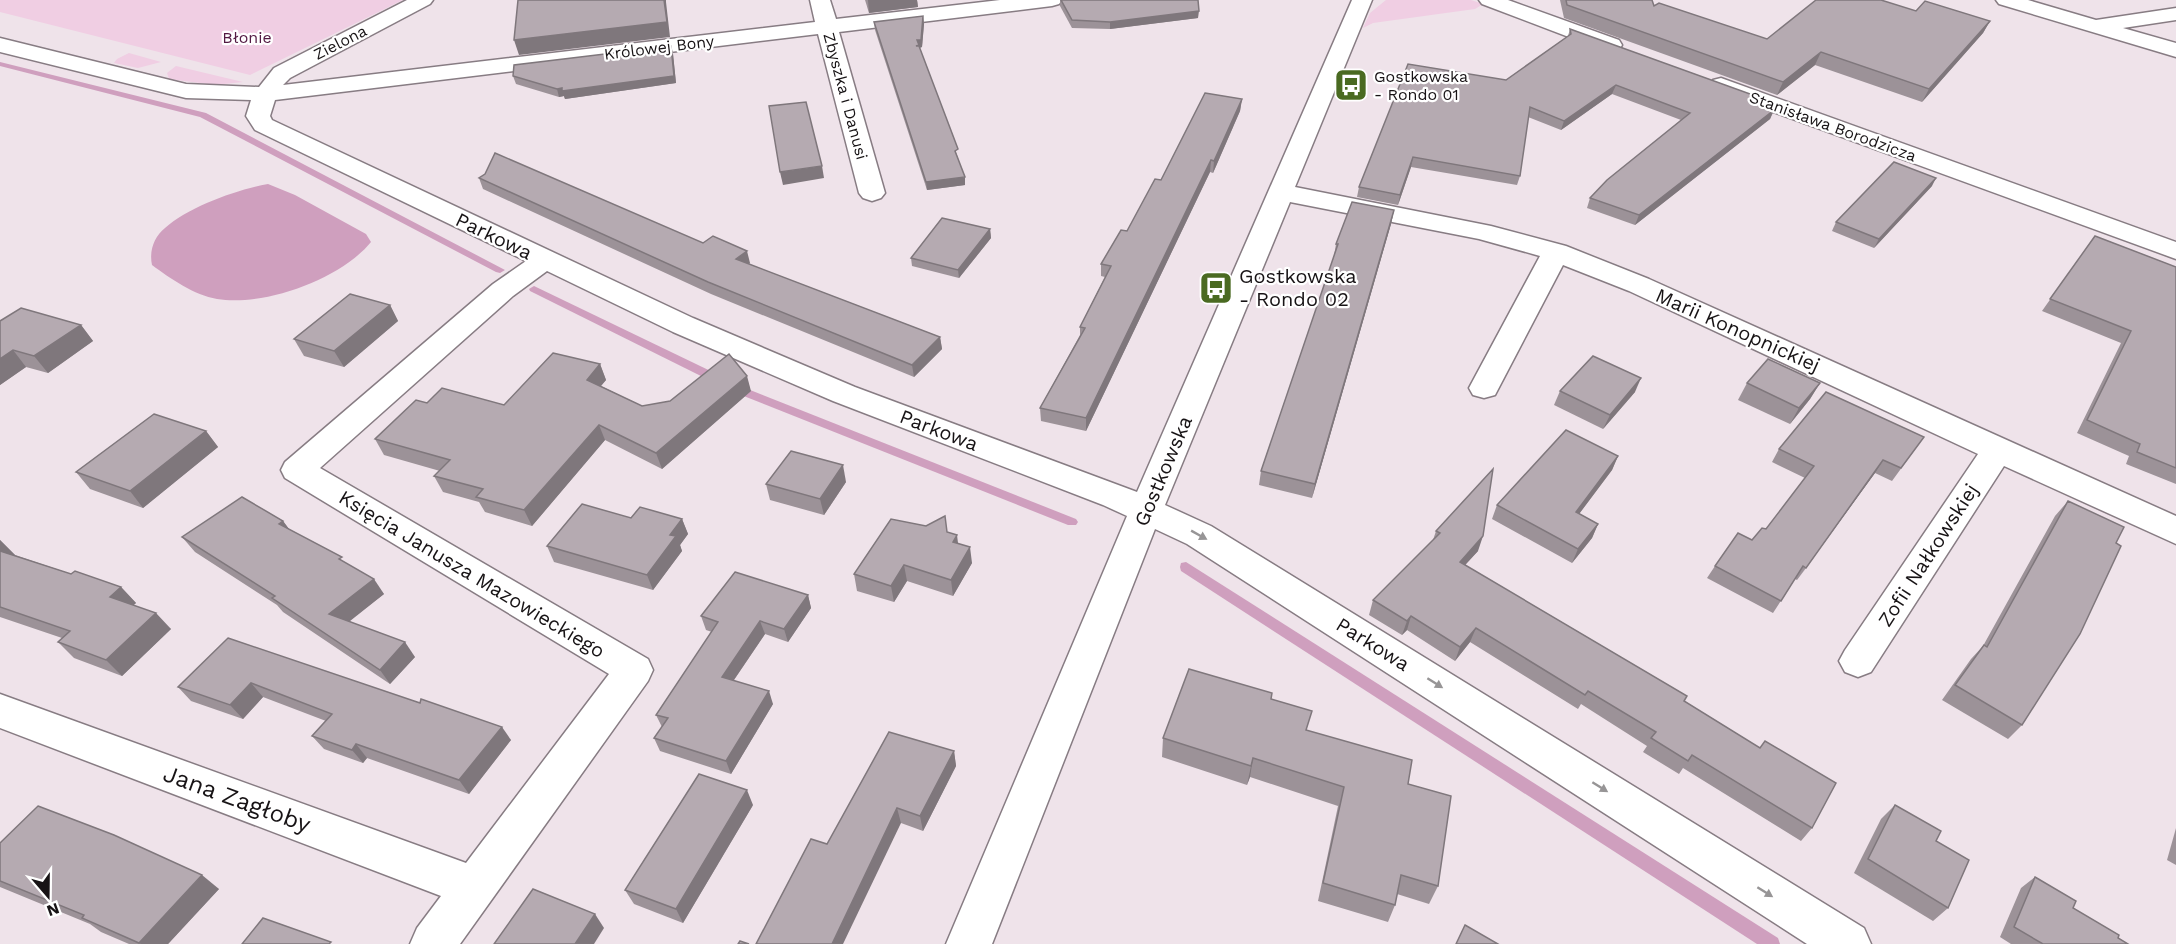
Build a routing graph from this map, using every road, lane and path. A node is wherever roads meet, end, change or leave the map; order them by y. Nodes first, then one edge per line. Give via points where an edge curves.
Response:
1 (423, 0) edge
2 (820, 0) edge
3 (1052, 0) edge
4 (1362, 0) edge
5 (1489, 0) edge
6 (2006, 0) edge
7 (2176, 14) edge
8 (2094, 26) junction
9 (827, 27) junction
10 (0, 45) edge
11 (2176, 50) edge
12 (1629, 51) edge
13 (1696, 76) edge
14 (266, 94) junction
15 (1280, 192) junction
16 (872, 193) dead end
17 (2176, 251) edge
18 (1556, 252) junction
19 (545, 260) junction
20 (1484, 388) dead end
21 (1999, 448) junction
22 (1146, 510) junction
23 (2176, 531) edge
24 (1858, 662) dead end
25 (0, 711) edge
26 (474, 887) junction
27 (433, 944) edge
28 (969, 944) edge
29 (1848, 944) edge

1 - 14 street, Zielona via 282,73
2 - 9 street, Zbyszka i Danusi
3 - 9 street, Królowej Bony
4 - 15 street, Gostkowska
5 - 12 street
6 - 8 street
7 - 8 street
8 - 11 street
9 - 14 street, Królowej Bony
9 - 16 street, Zbyszka i Danusi
10 - 14 street via 186,91
13 - 17 street, Stanisława Borodzicza
14 - 19 street, Parkowa via 258,116 263,125
15 - 18 street, Marii Konopnickiej via 1482,232
15 - 22 street, Gostkowska
18 - 20 street
18 - 21 street, Marii Konopnickiej via 1639,285
19 - 22 street, Parkowa via 844,394
19 - 26 street, Księcia Janusza Mazowieckiego via 503,290 297,470 634,670
21 - 23 street, Marii Konopnickiej
21 - 24 street, Zofii Nałkowskiej
22 - 28 street, Gostkowska
22 -> 29 street, Parkowa via 1209,541
25 - 26 street, Jana Zagłoby
26 - 27 street, Księcia Janusza Mazowieckiego

